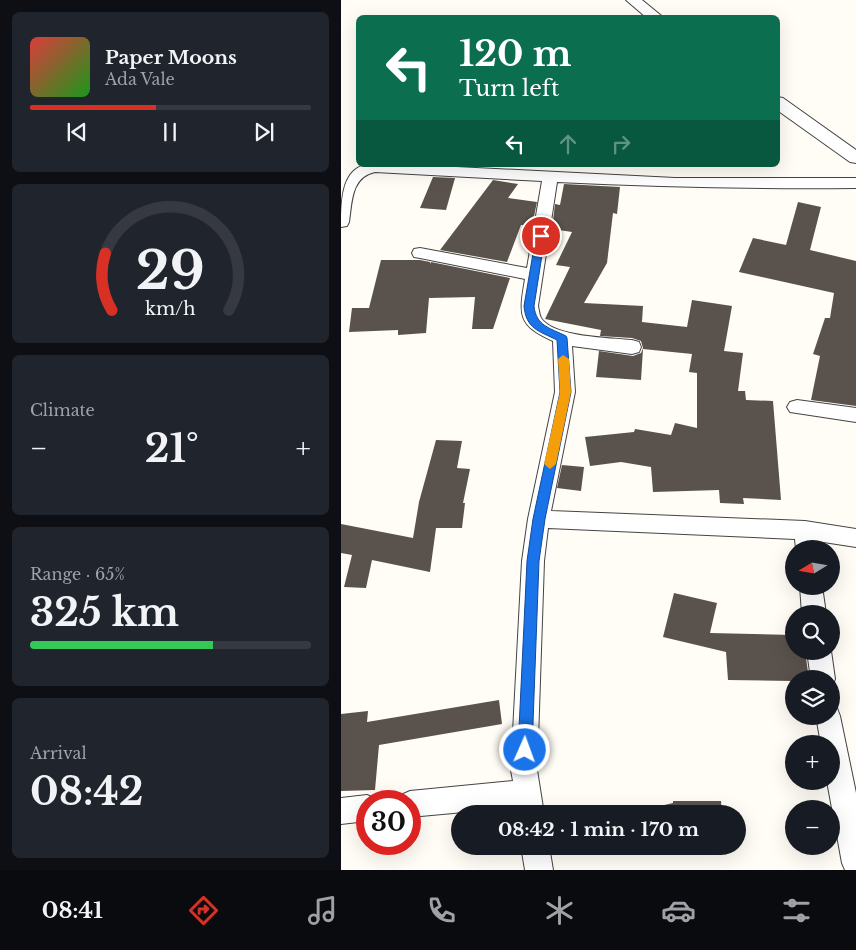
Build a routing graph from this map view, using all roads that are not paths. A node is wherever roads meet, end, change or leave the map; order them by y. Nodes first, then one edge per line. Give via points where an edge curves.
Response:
1 (633, 0) edge
2 (653, 15) edge
3 (780, 104) edge
4 (856, 158) edge
5 (550, 178) junction
6 (856, 183) edge
7 (341, 222) edge
8 (421, 253) dead end
9 (534, 275) junction
10 (562, 338) junction
11 (632, 347) dead end
12 (797, 407) dead end
13 (856, 415) edge
14 (539, 519) junction
15 (856, 538) edge
16 (806, 539) edge
17 (830, 725) edge
18 (529, 803) edge
19 (421, 804) edge
20 (356, 809) edge
21 (341, 811) edge
22 (536, 855) edge
23 (856, 864) edge
24 (539, 870) edge

1 - 2 street
3 - 4 street
5 - 6 street via 775,185
5 - 7 street via 365,168 347,183
5 - 9 street
8 - 9 street
9 - 10 street via 530,317 536,326
10 - 11 street
10 - 14 street via 565,392
12 - 13 street
14 - 16 street
14 - 18 street via 533,561 525,760
15 - 16 street
17 - 23 street
18 - 19 street
20 - 21 street
22 - 24 street

